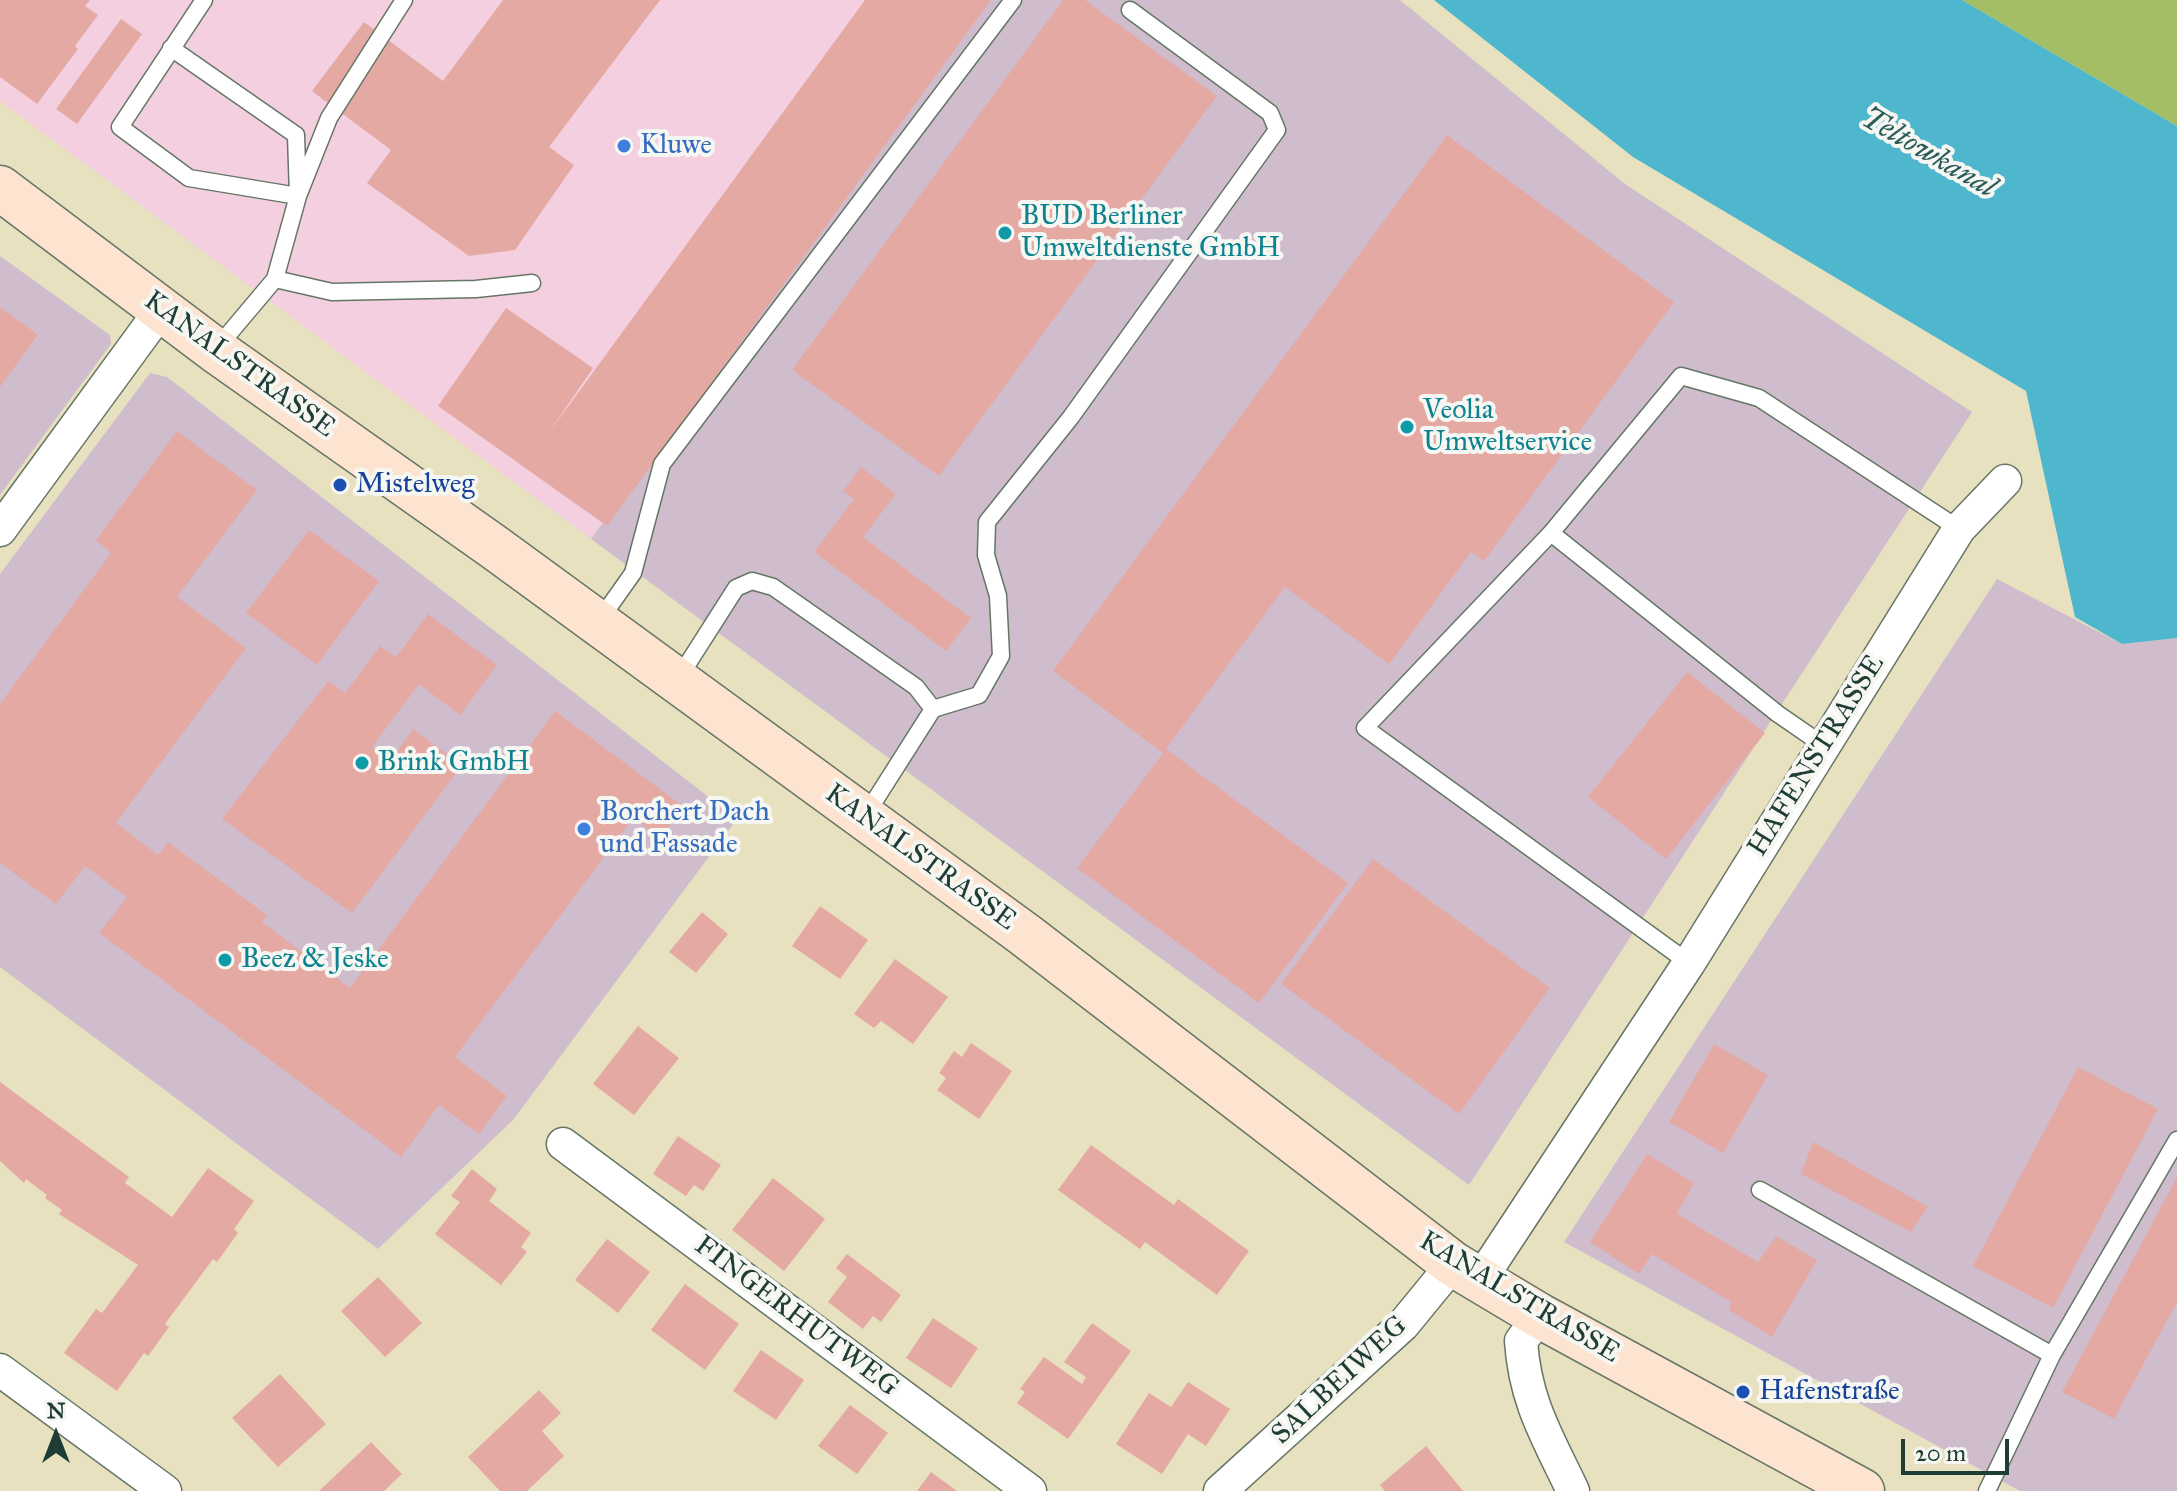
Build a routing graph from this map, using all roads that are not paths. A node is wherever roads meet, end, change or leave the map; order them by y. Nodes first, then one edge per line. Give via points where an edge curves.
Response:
1 (204, 0) edge
2 (404, 0) edge
3 (1013, 0) edge
4 (1130, 10) dead end
5 (171, 48) junction
6 (0, 188) edge
7 (298, 196) junction
8 (275, 279) junction
9 (532, 283) dead end
10 (161, 310) junction
11 (215, 350) junction
12 (2005, 481) dead end
13 (1959, 529) junction
14 (0, 530) edge
15 (1551, 533) junction
16 (598, 623) junction
17 (677, 680) junction
18 (933, 709) junction
19 (1823, 745) junction
20 (864, 817) junction
21 (1689, 963) junction
22 (2177, 1140) edge
23 (563, 1144) dead end
24 (1760, 1190) dead end
25 (1466, 1272) junction
26 (1540, 1316) junction
27 (2052, 1355) junction
28 (0, 1370) edge
29 (165, 1491) edge
30 (1030, 1491) edge
31 (1220, 1491) edge
32 (1573, 1491) edge
33 (1862, 1491) edge
34 (1987, 1491) edge

1 - 5 lane
2 - 7 lane via 329,118
3 - 16 lane via 662,464 633,573
4 - 18 lane via 1270,113 1277,130 1071,417 987,522 986,555 998,596 1001,656 979,695
5 - 7 lane via 296,135
5 - 7 lane via 120,127 189,178
6 - 10 street, KANALSTRASSE
7 - 8 lane
8 - 9 lane via 332,292
8 - 11 lane
10 - 11 street, KANALSTRASSE
10 - 14 street
11 - 16 street, KANALSTRASSE
12 - 13 street, HAFENSTRASSE
13 - 15 lane via 1759,398 1681,376
13 - 19 street, HAFENSTRASSE
15 - 19 lane
15 - 21 lane via 1365,728
16 - 17 street, KANALSTRASSE
17 - 18 lane via 736,588 752,581 773,587 916,687
17 - 20 street, KANALSTRASSE
18 - 20 lane
19 - 21 street, HAFENSTRASSE
20 - 25 street, KANALSTRASSE
21 - 25 street, HAFENSTRASSE
22 - 27 lane
23 - 30 street, FINGERHUTWEG
24 - 27 lane
25 - 26 street, KANALSTRASSE
25 - 31 street, SALBEIWEG
26 - 32 street via 1521,1341 1526,1391
26 - 33 street, KANALSTRASSE
27 - 34 lane
28 - 29 street

